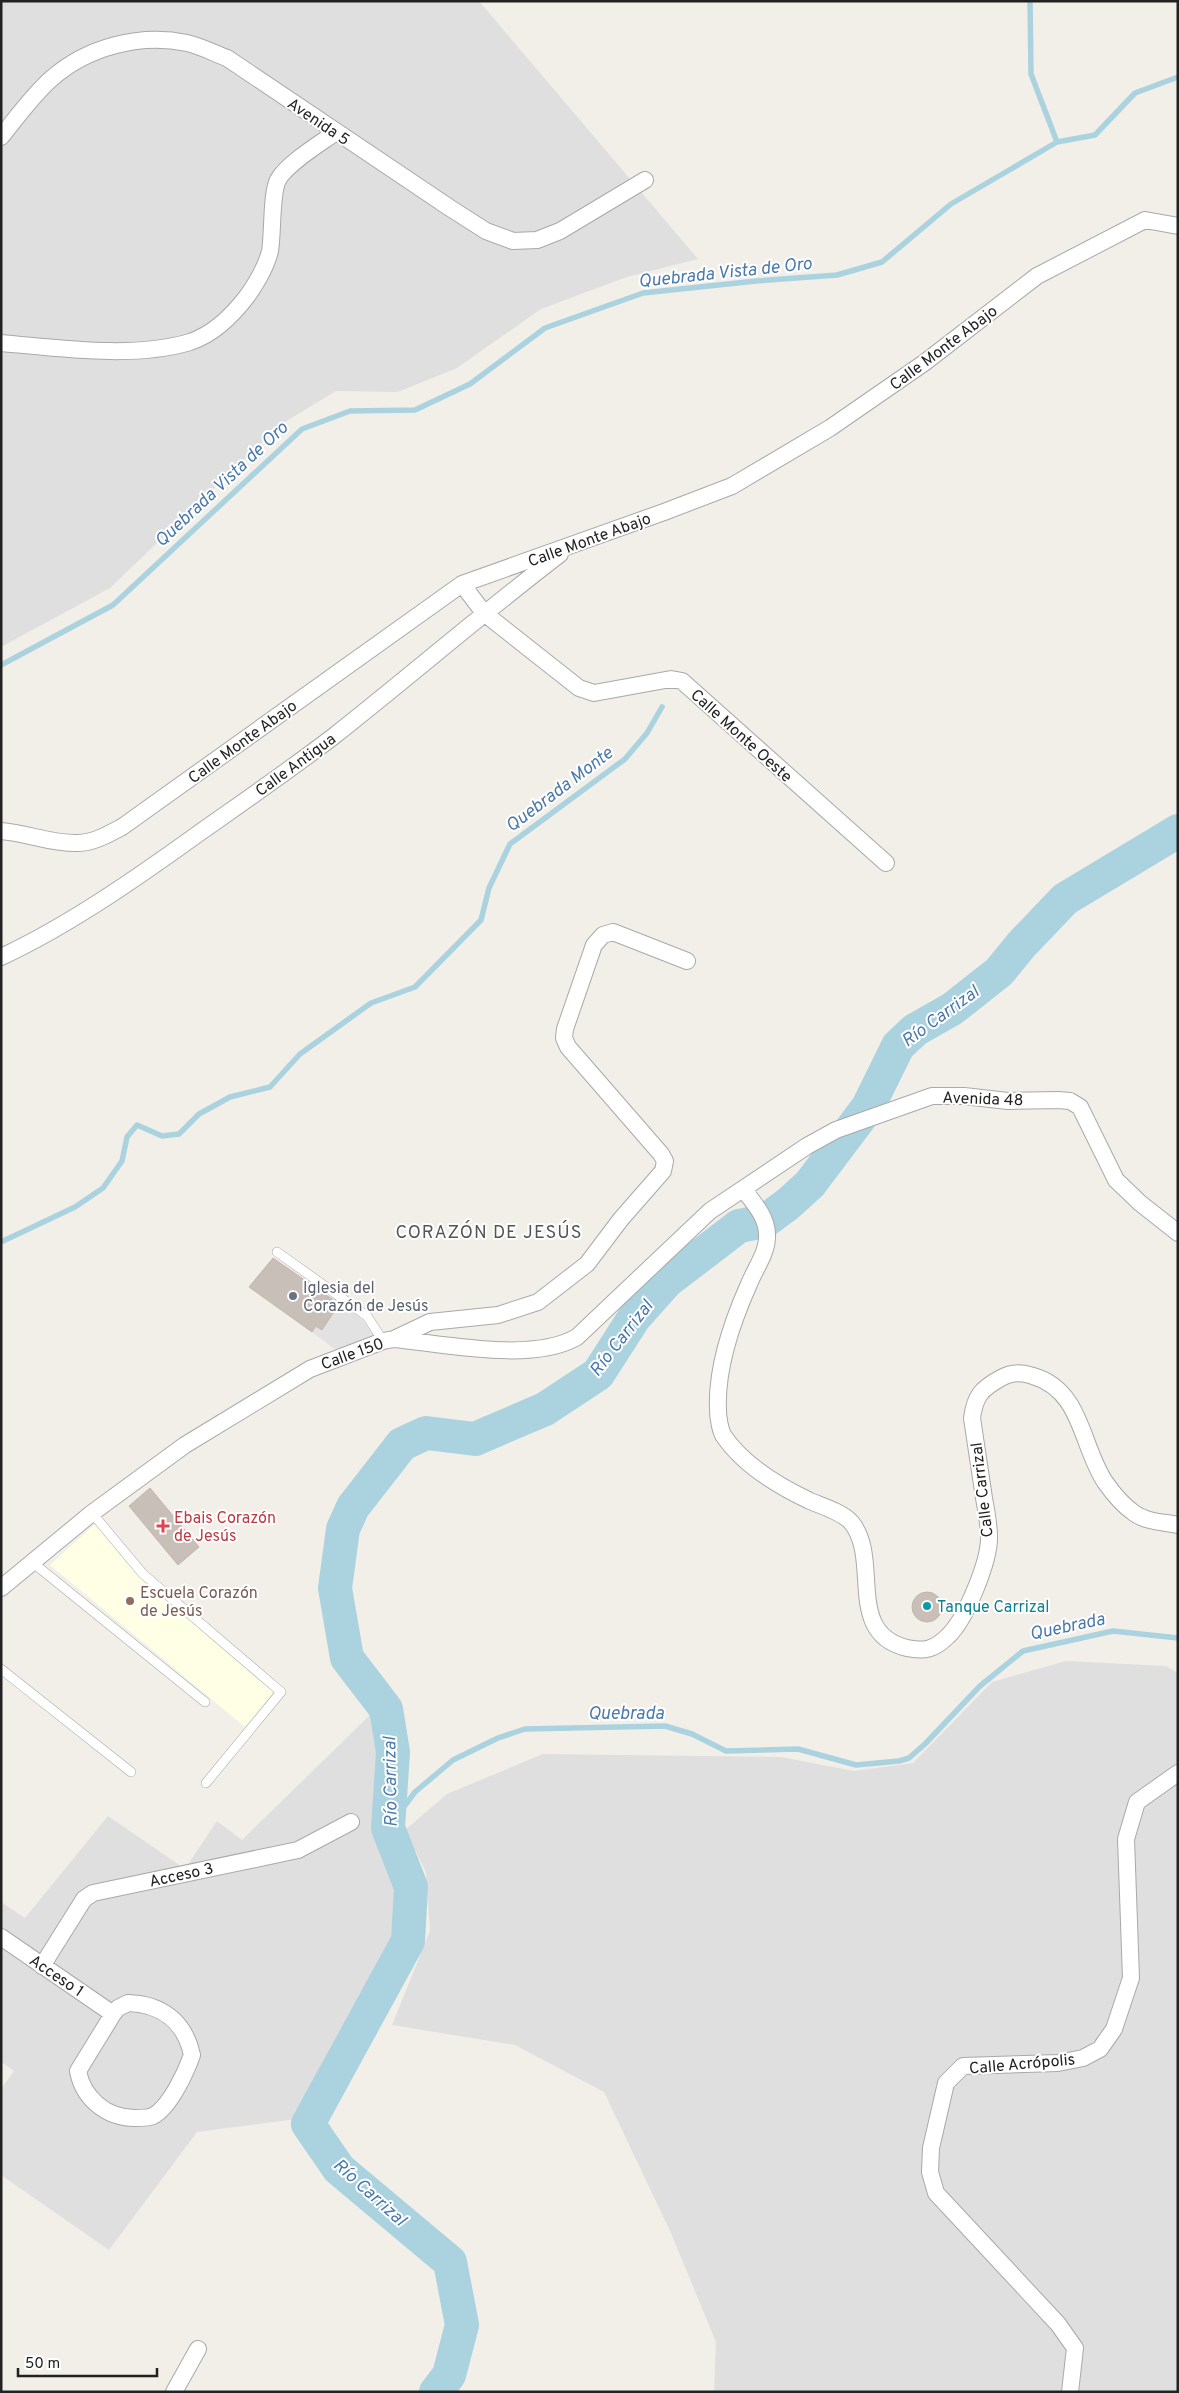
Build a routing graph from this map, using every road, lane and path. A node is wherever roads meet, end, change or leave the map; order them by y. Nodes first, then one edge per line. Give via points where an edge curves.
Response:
1 (336, 132) junction
2 (1, 137) edge
3 (645, 180) dead end
4 (1178, 226) edge
5 (1, 343) edge
6 (571, 546) junction
7 (462, 584) junction
8 (484, 613) junction
9 (1, 832) edge
10 (886, 863) dead end
11 (1, 957) edge
12 (687, 961) dead end
13 (744, 1189) junction
14 (1178, 1233) edge
15 (277, 1252) dead end
16 (388, 1340) junction
17 (92, 1513) junction
18 (1178, 1525) edge
19 (32, 1562) junction
20 (1, 1588) edge
21 (1, 1669) edge
22 (205, 1702) dead end
23 (131, 1772) dead end
24 (1178, 1773) edge
25 (206, 1783) dead end
26 (350, 1822) dead end
27 (1, 1937) edge
28 (42, 1966) junction
29 (113, 2014) junction
30 (198, 2349) dead end
31 (174, 2392) edge
32 (1070, 2392) edge

1 - 2 street, Avenida 5 via 227,58 187,43 155,40 118,43 86,56 52,78
1 - 3 street, Avenida 5 via 486,231 513,241 537,240 560,231
1 - 5 street via 299,158 278,180 270,252 260,278 238,308 219,326 191,341 158,349 90,350
4 - 6 street, Calle Monte Abajo via 1144,220 1037,276 924,363 830,428 732,486
6 - 7 street, Calle Monte Abajo
6 - 8 street, Calle Antigua
7 - 8 street, Calle Monte Oeste
7 - 9 street, Calle Monte Abajo via 122,828 79,844
8 - 10 street, Calle Monte Oeste via 579,688 594,694 671,679 682,681
8 - 11 street, Calle Antigua via 332,737 158,863
12 - 16 street via 613,932 603,935 594,945 565,1029 568,1047 661,1154 665,1160 663,1171 587,1264 538,1302 498,1316 430,1322
13 - 14 street, Avenida 48 via 836,1130 932,1096 1070,1101 1080,1107 1116,1180
13 - 16 street, Calle 150 via 710,1211 577,1337 563,1345 519,1352
13 - 18 street, Calle Carrizal via 762,1215 767,1238 736,1316 718,1382 722,1433 769,1479 850,1520 860,1535 872,1620 882,1635 899,1646 918,1651 937,1647 954,1631 969,1605 990,1537 973,1409 975,1398 988,1385 1009,1373 1026,1373 1059,1389 1072,1406 1105,1482 1134,1513 1148,1520
15 - 16 lane via 367,1316
16 - 17 street, Calle 150 via 310,1368 185,1446
17 - 19 street, Calle 150
17 - 25 lane via 143,1574 281,1692
19 - 20 street, Calle 150
19 - 22 lane
21 - 23 lane
24 - 32 street, Calle Acrópolis via 1137,1802 1126,1839 1131,1978 1114,2029 1100,2050 1083,2058 1058,2063 963,2066 946,2083 931,2148 930,2172 936,2193 1058,2324 1075,2348
26 - 28 street, Acceso 3 via 298,1850 93,1893 84,1899
27 - 28 street, Acceso 1
28 - 29 street, Acceso 1
29 - 29 street via 78,2070 80,2079 85,2091 109,2112 128,2118 154,2116 171,2097 188,2068 192,2055 190,2042 176,2020 154,2006 128,2004
30 - 31 street

